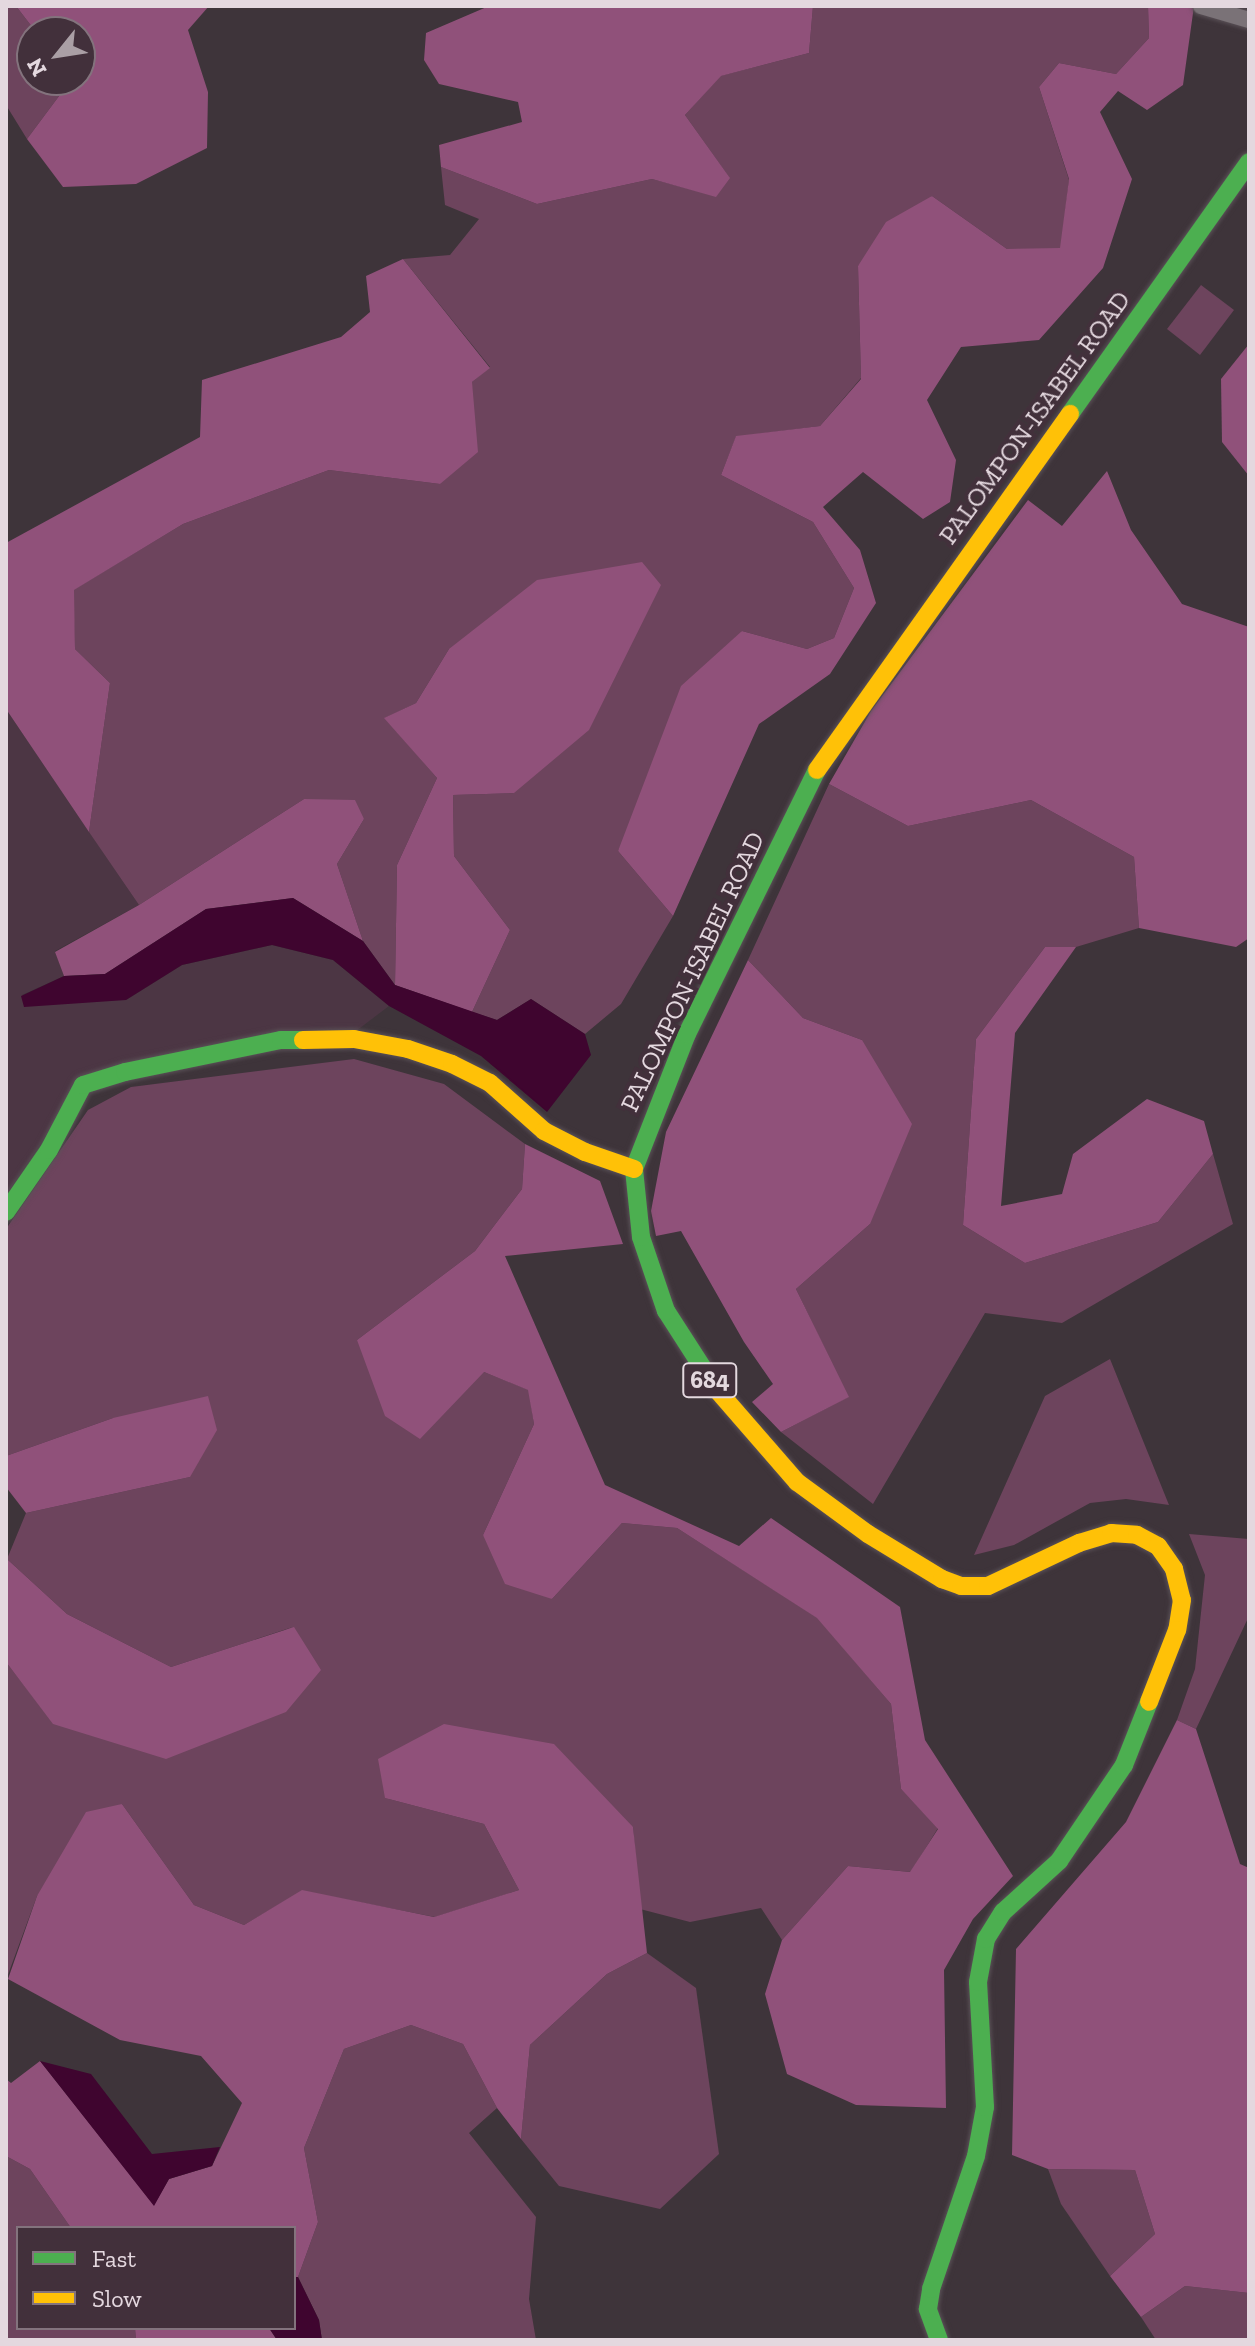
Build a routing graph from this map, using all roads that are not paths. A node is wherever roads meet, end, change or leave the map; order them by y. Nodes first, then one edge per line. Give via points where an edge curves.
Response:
1 (1201, 6) edge
2 (1249, 20) edge
3 (1249, 162) edge
4 (634, 1169) junction
5 (6, 1212) edge
6 (939, 2340) edge

1 - 2 street
3 - 4 main road, PALOMPON-ISABEL ROAD / 684 via 816,772 687,1034
4 - 5 main road via 544,1131 490,1083 452,1064 354,1039 281,1040 83,1085 49,1150
4 - 6 main road, PALOMPON-ISABEL ROAD / 684 via 641,1237 666,1311 715,1388 797,1482 868,1534 961,1586 988,1586 1111,1533 1137,1535 1158,1546 1174,1569 1182,1600 1177,1630 1124,1765 1059,1861 1003,1912 986,1939 978,1982 985,2107 976,2156 931,2289 928,2309

